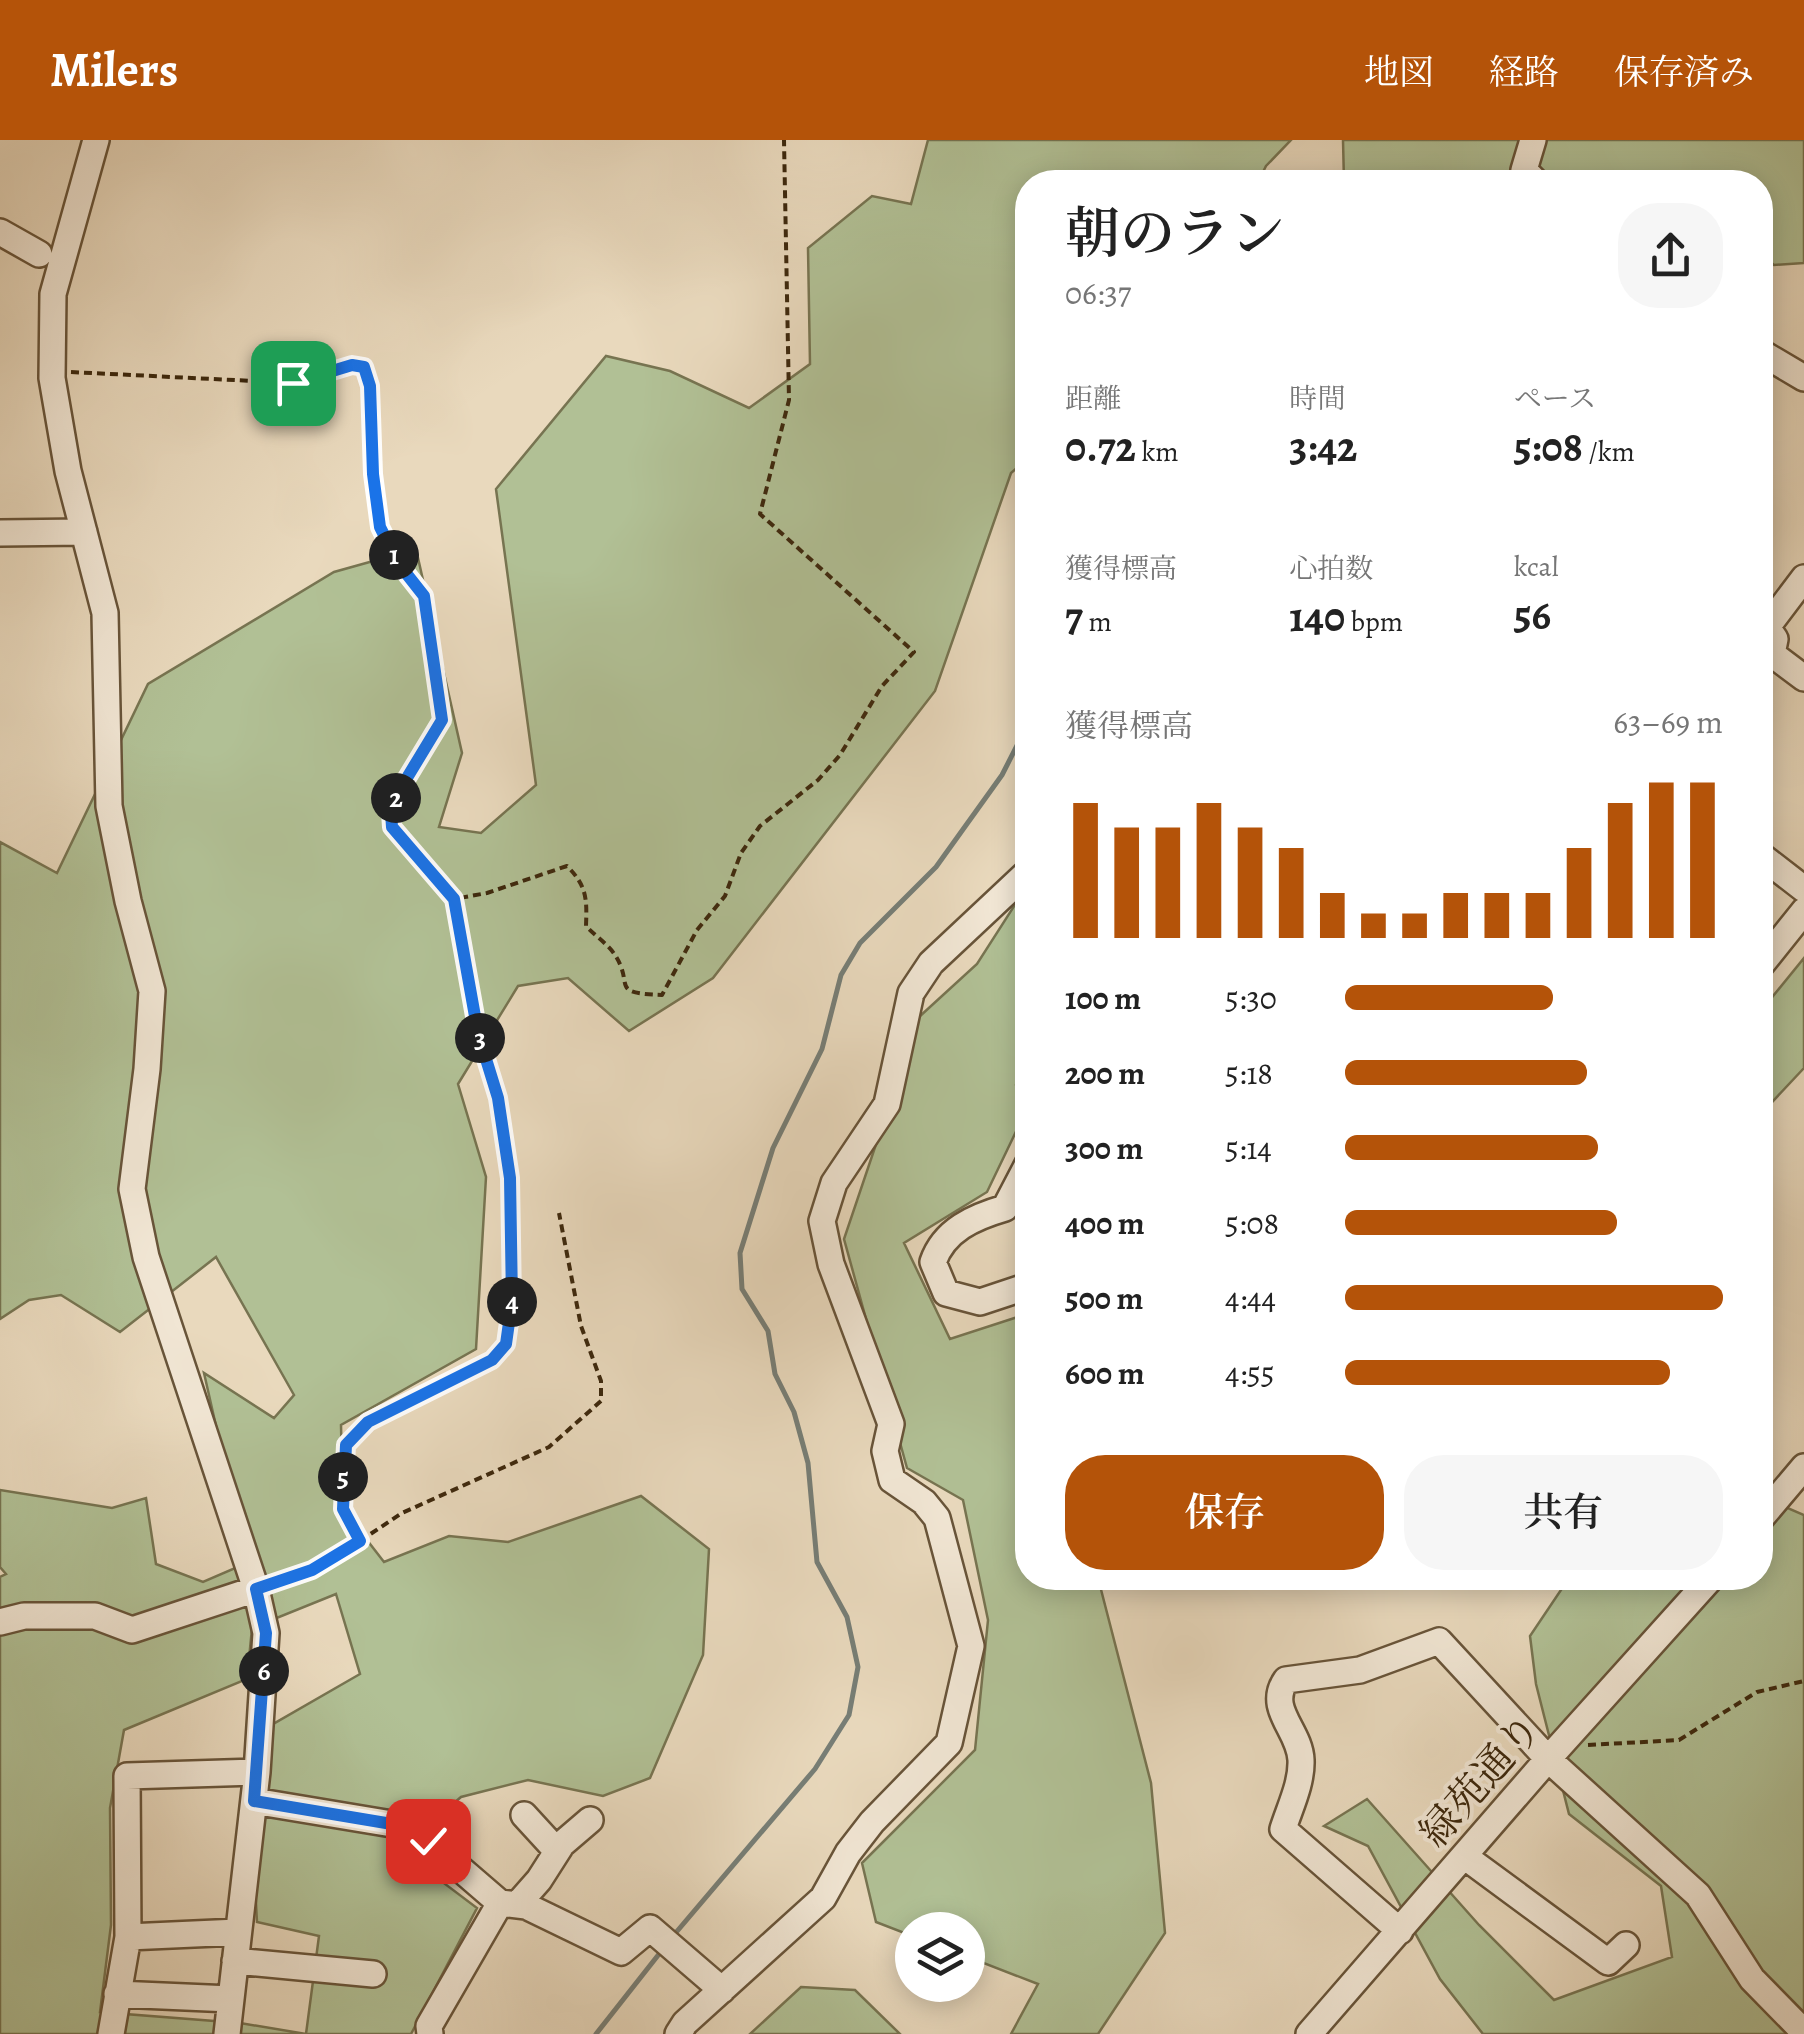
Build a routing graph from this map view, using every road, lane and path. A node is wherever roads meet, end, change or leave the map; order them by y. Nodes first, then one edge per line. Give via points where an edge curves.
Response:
1 (96, 140) edge
2 (784, 140) edge
3 (1533, 140) edge
4 (1530, 170) edge
5 (0, 232) edge
6 (40, 254) dead end
7 (1773, 360) edge
8 (52, 371) junction
9 (1804, 378) edge
10 (84, 532) junction
11 (0, 533) edge
12 (1804, 578) edge
13 (1773, 614) edge
14 (1773, 662) edge
15 (1804, 678) edge
16 (1773, 865) edge
17 (1015, 884) edge
18 (1804, 889) edge
19 (454, 899) junction
20 (1804, 910) edge
21 (1773, 949) edge
22 (1015, 1189) edge
23 (559, 1213) dead end
24 (1015, 1290) edge
25 (1804, 1467) edge
26 (1773, 1504) edge
27 (360, 1541) junction
28 (256, 1589) junction
29 (1700, 1590) edge
30 (0, 1622) edge
31 (1804, 1680) edge
32 (1553, 1753) junction
33 (256, 1772) junction
34 (254, 1801) junction
35 (524, 1815) dead end
36 (590, 1820) dead end
37 (557, 1851) junction
38 (1464, 1856) junction
39 (508, 1904) junction
40 (1400, 1931) junction
41 (238, 1932) junction
42 (128, 1937) junction
43 (1626, 1945) dead end
44 (235, 1960) junction
45 (373, 1974) dead end
46 (722, 1990) junction
47 (117, 1994) junction
48 (230, 2000) junction
49 (1804, 2032) edge
50 (111, 2034) edge
51 (226, 2034) edge
52 (430, 2034) edge
53 (678, 2034) edge
54 (1309, 2034) edge

1 - 8 street via 53,294
2 - 19 path via 789,400 760,514 914,652 882,686 829,767 760,826 662,995 634,994 623,986 616,956 586,926 582,880 567,866
3 - 4 street
5 - 6 street
7 - 9 street
8 - 10 street
8 - 19 path via 293,383 364,367 380,527 424,596 442,720 396,796 392,827
10 - 11 street
10 - 28 street via 104,613 109,806 152,990 132,1189 146,1257
12 - 13 street
14 - 15 street
16 - 18 street
17 - 46 street via 931,963 911,992 887,1104 834,1184 822,1221 831,1264 891,1424 885,1451 892,1480 937,1518 971,1646 948,1743 872,1822 823,1898
19 - 27 path via 510,1178 506,1344 492,1360 368,1422 346,1445 343,1509
20 - 21 street
22 - 24 street via 1005,1208 949,1234 933,1262 946,1292 980,1302
23 - 27 path via 581,1326 602,1380 601,1401 549,1448 402,1513
25 - 26 street
27 - 28 path via 312,1570
28 - 30 street via 132,1630 95,1616
28 - 33 street via 266,1633
29 - 32 street, 緑苑通り
31 - 32 path via 1757,1692 1679,1740
32 - 38 street, 緑苑通り
32 - 40 street via 1439,1641 1360,1670 1286,1680 1279,1706 1302,1754 1302,1774 1283,1829
32 - 49 street via 1698,1895 1752,1979
33 - 34 street
33 - 42 street via 127,1776
34 - 39 street via 392,1824 428,1841
34 - 41 street
35 - 37 street
36 - 37 street
37 - 39 street via 539,1880
38 - 40 street, 緑苑通り
38 - 43 street via 1608,1962
39 - 46 street via 621,1952 650,1928
39 - 52 street
40 - 54 street, 緑苑通り
41 - 42 street
41 - 44 street
42 - 47 street
44 - 45 street
44 - 48 street
46 - 53 street
47 - 48 street
47 - 50 street
48 - 51 street

